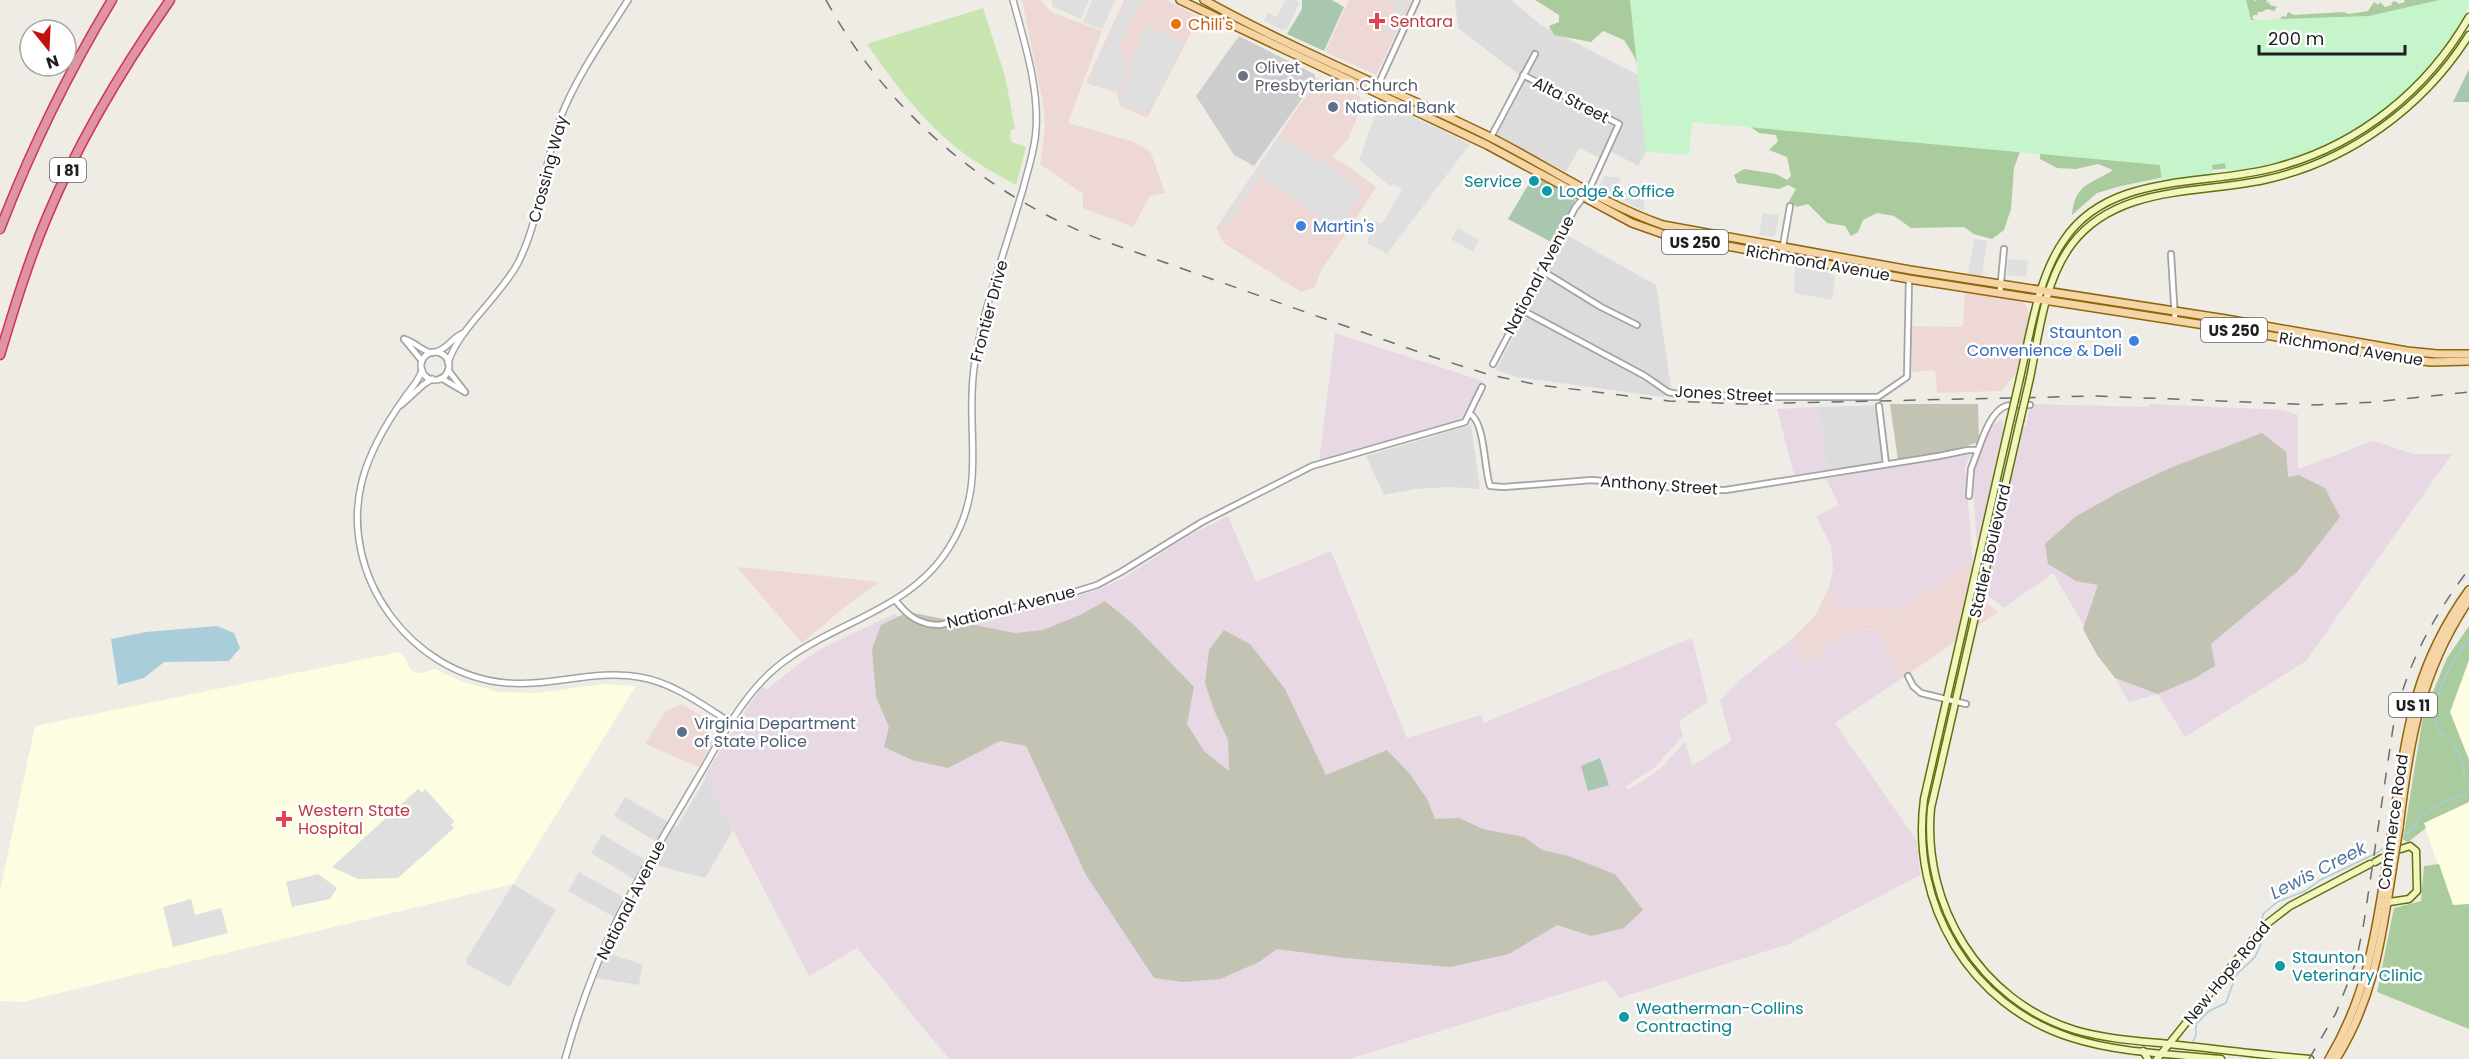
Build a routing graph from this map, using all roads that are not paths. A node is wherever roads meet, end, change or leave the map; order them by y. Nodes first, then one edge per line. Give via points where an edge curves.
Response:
1 (112, 0) edge
2 (170, 0) edge
3 (627, 0) edge
4 (1013, 0) edge
5 (1179, 0) edge
6 (1204, 0) edge
7 (1417, 0) edge
8 (2469, 17) edge
9 (2469, 35) edge
10 (1534, 54) dead end
11 (1523, 75) junction
12 (1379, 84) junction
13 (1372, 91) junction
14 (1619, 124) joint
15 (1491, 137) junction
16 (1487, 145) junction
17 (1588, 190) junction
18 (1582, 196) junction
19 (1790, 207) dead end
20 (0, 229) edge
21 (1782, 248) junction
22 (2004, 249) dead end
23 (2171, 254) dead end
24 (1780, 257) junction
25 (1541, 270) junction
26 (1910, 270) junction
27 (1909, 279) junction
28 (2001, 288) junction
29 (2046, 291) junction
30 (2039, 299) junction
31 (2048, 301) junction
32 (1520, 309) junction
33 (2174, 311) junction
34 (2175, 320) junction
35 (1637, 325) dead end
36 (464, 333) junction
37 (434, 352) junction
38 (2469, 354) edge
39 (0, 356) edge
40 (422, 361) junction
41 (2469, 361) edge
42 (1493, 364) dead end
43 (448, 366) junction
44 (422, 370) junction
45 (441, 378) junction
46 (432, 379) junction
47 (1482, 387) dead end
48 (401, 405) junction
49 (2030, 405) dead end
50 (1879, 406) dead end
51 (1470, 414) junction
52 (1978, 450) junction
53 (1886, 465) junction
54 (1968, 496) dead end
55 (2469, 590) edge
56 (2469, 600) edge
57 (896, 601) junction
58 (1908, 676) dead end
59 (1946, 699) junction
60 (1955, 700) junction
61 (1966, 704) dead end
62 (732, 723) junction
63 (2395, 829) junction
64 (2401, 849) dead end
65 (2382, 858) dead end
66 (2384, 903) junction
67 (2182, 1032) junction
68 (2173, 1044) junction
69 (2190, 1046) junction
70 (2143, 1051) junction
71 (2162, 1053) junction
72 (565, 1059) edge
73 (2148, 1059) edge
74 (2157, 1059) edge
75 (2221, 1059) edge
76 (2310, 1059) edge
77 (2329, 1059) edge
78 (2336, 1059) edge

1 - 20 highway, I 81 via 59,94
2 - 39 highway, I 81 via 106,98 65,176 34,249
3 - 36 street, Crossing Way via 560,120 534,221 518,263
4 - 57 street, Frontier Drive, bridge via 1036,112 1033,149 974,363 974,473 966,513 956,537 919,584
5 - 13 main road, Richmond Avenue / US 250
6 - 12 main road, Richmond Avenue / US 250
7 - 12 street
8 - 29 main road, Statler Boulevard via 2443,57 2414,90 2370,125 2333,146 2266,170 2136,191 2095,209 2064,239
9 - 29 main road, Statler Boulevard via 2439,76 2409,106 2371,135 2334,156 2276,177 2145,198 2107,213 2088,226 2069,248
10 - 11 street
11 - 14 street, Alta Street
11 - 15 street
12 - 13 street
12 - 15 main road, Richmond Avenue / US 250
13 - 16 main road, Richmond Avenue / US 250
14 - 17 street, National Avenue
15 - 16 street
15 - 17 main road, Richmond Avenue / US 250
16 - 18 main road, Richmond Avenue / US 250
17 - 18 street, National Avenue
17 - 21 main road, Richmond Avenue / US 250 via 1663,225
18 - 24 main road, Richmond Avenue / US 250 via 1655,232
18 - 25 street, National Avenue
19 - 21 street
21 - 24 street
21 - 26 main road, Richmond Avenue / US 250
22 - 28 street
23 - 33 street
24 - 27 main road, Richmond Avenue / US 250
25 - 32 street, National Avenue
25 - 35 street
26 - 27 street
26 - 28 main road, Richmond Avenue / US 250
27 - 28 main road, Richmond Avenue / US 250
27 - 32 street, Jones Street via 1907,376 1878,397 1769,398 1672,393
28 - 29 main road, Richmond Avenue / US 250
28 - 30 main road, Richmond Avenue / US 250
29 - 30 main road, Statler Boulevard
29 - 31 main road, Statler Boulevard
29 - 33 main road, Richmond Avenue / US 250
30 - 31 main road, Richmond Avenue / US 250
30 - 59 main road, Statler Boulevard, bridge
31 - 34 main road, Richmond Avenue / US 250
31 - 60 main road, Statler Boulevard, bridge
32 - 42 street, National Avenue
33 - 34 street
33 - 38 main road, Richmond Avenue / US 250 via 2422,353
34 - 41 main road, Richmond Avenue / US 250 via 2398,358
36 - 37 street, Crossing Way via 445,349
36 - 43 street, Crossing Way
37 - 40 street
37 - 40 street via 404,339
37 - 43 street via 444,356
40 - 44 street
43 - 45 street
43 - 45 street via 465,392
44 - 46 street
44 - 48 street
45 - 46 street
46 - 48 street
47 - 51 street
48 - 62 street via 378,439 368,464 360,493 358,533 370,579 390,616 415,644 461,673 491,681 540,684 620,675 648,679 667,685
49 - 52 street via 1999,410
50 - 53 street
51 - 53 street, Anthony Street via 1479,426 1490,486 1592,480 1715,491
51 - 57 street, National Avenue via 1465,422 1312,466 1202,522 1115,576 1080,591 940,625 915,620
52 - 53 street, Anthony Street
52 - 54 street
55 - 63 main road, Commerce Road / US 11 via 2436,642 2419,684 2409,722
56 - 63 main road, Commerce Road / US 11 via 2439,650 2423,693
57 - 62 street, National Avenue via 790,656 756,687
58 - 59 street via 1921,693
59 - 60 street
59 - 70 main road, Statler Boulevard via 1925,792 1921,834 1928,889 1947,936 1984,985 2030,1020 2077,1040
60 - 61 street
60 - 68 main road, Statler Boulevard via 1933,800 1930,836 1939,891 1961,941 1995,983 2046,1018 2093,1035
62 - 72 street, National Avenue via 620,915 584,997
63 - 66 main road, Commerce Road / US 11, bridge
64 - 66 main road via 2410,846 2416,851 2417,891 2409,899
65 - 67 main road, New Hope Road via 2297,902 2266,924
66 - 77 main road, Commerce Road / US 11 via 2365,983
66 - 78 main road, Commerce Road / US 11 via 2370,989
67 - 68 main road, New Hope Road
67 - 69 main road
68 - 69 main road, Statler Boulevard
68 - 71 main road, New Hope Road
69 - 76 main road, Statler Boulevard
70 - 71 main road, Statler Boulevard
70 - 73 main road
71 - 74 main road, New Hope Road
71 - 75 main road, Statler Boulevard

